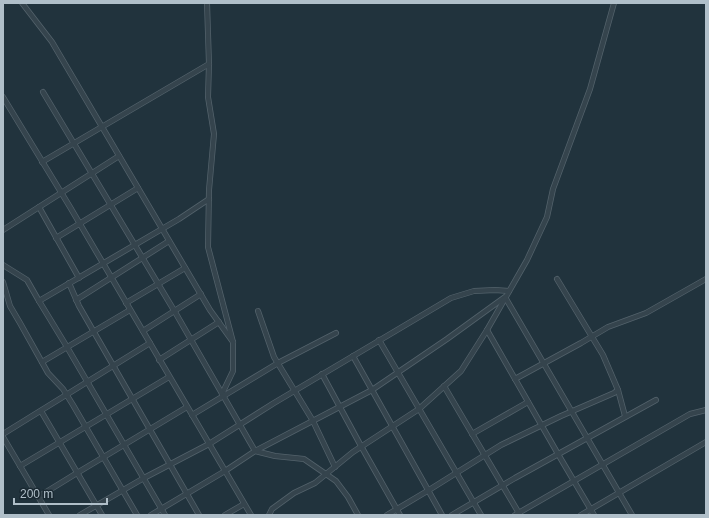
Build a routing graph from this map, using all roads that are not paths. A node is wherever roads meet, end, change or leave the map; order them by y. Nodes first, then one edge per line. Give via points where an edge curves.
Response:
1 (22, 3) edge
2 (207, 3) edge
3 (614, 3) edge
4 (209, 64) junction
5 (43, 92) dead end
6 (3, 97) edge
7 (102, 127) junction
8 (73, 144) junction
9 (119, 156) junction
10 (42, 162) junction
11 (91, 173) junction
12 (138, 188) junction
13 (61, 192) junction
14 (209, 199) junction
15 (110, 205) junction
16 (39, 207) junction
17 (80, 224) junction
18 (162, 228) junction
19 (3, 230) edge
20 (56, 238) junction
21 (169, 241) junction
22 (134, 245) junction
23 (142, 258) junction
24 (103, 264) junction
25 (3, 265) edge
26 (185, 268) junction
27 (79, 278) junction
28 (111, 278) junction
29 (557, 279) dead end
30 (706, 280) edge
31 (3, 282) edge
32 (70, 283) junction
33 (158, 284) junction
34 (509, 291) junction
35 (201, 294) junction
36 (506, 297) junction
37 (76, 300) junction
38 (39, 301) junction
39 (126, 303) junction
40 (130, 310) junction
41 (174, 311) junction
42 (258, 311) dead end
43 (219, 322) junction
44 (487, 330) junction
45 (143, 331) junction
46 (93, 332) junction
47 (336, 333) dead end
48 (592, 337) junction
49 (191, 340) junction
50 (379, 340) junction
51 (233, 342) junction
52 (150, 343) junction
53 (67, 347) junction
54 (353, 356) junction
55 (159, 360) junction
56 (42, 362) junction
57 (278, 363) junction
58 (544, 363) junction
59 (113, 366) junction
60 (398, 372) junction
61 (322, 374) junction
62 (169, 377) junction
63 (515, 379) junction
64 (87, 382) junction
65 (444, 386) junction
66 (372, 390) junction
67 (618, 390) junction
68 (294, 391) junction
69 (67, 395) junction
70 (223, 395) junction
71 (132, 399) junction
72 (656, 400) dead end
73 (528, 402) junction
74 (187, 407) junction
75 (340, 407) junction
76 (419, 408) junction
77 (706, 410) edge
78 (41, 411) junction
79 (572, 411) junction
80 (106, 414) junction
81 (192, 415) junction
82 (625, 416) junction
83 (313, 421) junction
84 (240, 425) junction
85 (392, 426) junction
86 (541, 426) junction
87 (86, 427) junction
88 (150, 430) junction
89 (472, 434) junction
90 (3, 435) edge
91 (587, 438) junction
92 (59, 442) junction
93 (706, 442) edge
94 (209, 444) junction
95 (124, 445) junction
96 (361, 446) junction
97 (255, 451) junction
98 (558, 454) junction
99 (485, 455) junction
100 (103, 457) junction
101 (170, 464) junction
102 (603, 465) junction
103 (20, 466) junction
104 (335, 467) junction
105 (225, 471) junction
106 (77, 473) junction
107 (456, 473) junction
108 (326, 475) junction
109 (143, 478) junction
110 (574, 481) junction
111 (503, 485) junction
112 (122, 490) junction
113 (428, 490) junction
114 (619, 493) junction
115 (186, 494) junction
116 (38, 497) junction
117 (473, 502) junction
118 (244, 504) junction
119 (97, 505) junction
120 (161, 509) junction
121 (397, 509) junction
122 (590, 509) junction
123 (518, 514) edge
124 (49, 515) edge
125 (80, 515) edge
126 (102, 515) edge
127 (137, 515) edge
128 (151, 515) edge
129 (165, 515) edge
130 (199, 515) edge
131 (225, 515) edge
132 (251, 515) edge
133 (269, 515) edge
134 (358, 515) edge
135 (387, 515) edge
136 (400, 515) edge
137 (442, 515) edge
138 (452, 515) edge
139 (481, 515) edge
140 (581, 515) edge
141 (594, 515) edge
142 (632, 515) edge

1 - 7 street via 52,42
2 - 4 street
3 - 34 street via 590,89 553,189 546,217 527,260
4 - 7 street
4 - 14 street via 208,97 214,134
5 - 8 street
6 - 10 street
7 - 8 street
7 - 9 street
8 - 10 street
8 - 11 street
9 - 11 street
9 - 12 street
10 - 13 street
11 - 13 street
11 - 15 street
12 - 15 street
12 - 18 street
13 - 16 street
13 - 17 street
14 - 18 street
14 - 51 street via 208,247
15 - 17 street
15 - 22 street
16 - 19 street
16 - 20 street
17 - 20 street
17 - 24 street
18 - 21 street
18 - 22 street
20 - 27 street
21 - 23 street
21 - 26 street
22 - 23 street
22 - 24 street
23 - 28 street
23 - 33 street
24 - 27 street
24 - 28 street
25 - 38 street via 27,280
26 - 33 street
26 - 35 street
27 - 32 street
28 - 37 street
28 - 39 street
29 - 48 street
30 - 48 street via 646,313 608,327
31 - 56 street via 10,306
32 - 37 street
32 - 38 street
33 - 39 street
33 - 41 street
34 - 36 street
34 - 50 street via 474,291 451,298
35 - 41 street
35 - 43 street
36 - 44 street
36 - 58 street
36 - 60 street
37 - 46 street
38 - 53 street
39 - 40 street
40 - 45 street
40 - 46 street
41 - 45 street
41 - 49 street
42 - 57 street
43 - 49 street
43 - 51 street
44 - 63 street
44 - 65 street via 460,371
45 - 52 street
46 - 53 street
46 - 59 street
47 - 57 street
48 - 58 street
48 - 67 street via 604,355
49 - 55 street
49 - 70 street
50 - 54 street
50 - 60 street
51 - 70 street via 233,371
52 - 55 street
52 - 59 street
53 - 56 street
53 - 64 street
54 - 61 street
54 - 66 street
55 - 62 street
56 - 69 street
57 - 68 street
57 - 70 street
58 - 63 street
58 - 79 street
59 - 64 street
59 - 71 street
60 - 66 street
60 - 76 street
61 - 68 street
61 - 75 street
62 - 71 street
62 - 74 street
63 - 73 street
64 - 69 street
64 - 80 street
65 - 76 street
65 - 89 street
66 - 75 street
66 - 85 street
67 - 79 street
67 - 82 street
68 - 83 street
68 - 84 street
69 - 78 street
69 - 87 street
70 - 81 street
70 - 84 street
71 - 80 street
71 - 88 street
72 - 82 street
73 - 86 street
73 - 89 street
74 - 81 street
74 - 88 street
75 - 83 street
75 - 96 street
76 - 85 street
76 - 107 street
77 - 102 street via 690,414
78 - 90 street
78 - 92 street
79 - 86 street
79 - 91 street
80 - 87 street
80 - 95 street
81 - 94 street
82 - 91 street
83 - 97 street
83 - 104 street
84 - 94 street
84 - 97 street
85 - 96 street
85 - 113 street
86 - 98 street
86 - 99 street
87 - 92 street
87 - 100 street
88 - 95 street
88 - 101 street
89 - 99 street
90 - 103 street
91 - 98 street
91 - 102 street
92 - 103 street
92 - 106 street
93 - 114 street
94 - 101 street
94 - 105 street
95 - 100 street
95 - 109 street
96 - 104 street
96 - 121 street
97 - 105 street
97 - 108 street via 304,459
98 - 110 street
98 - 111 street
99 - 107 street
99 - 111 street
100 - 106 street
100 - 112 street
101 - 109 street
101 - 115 street
102 - 110 street
102 - 114 street
103 - 116 street
104 - 108 street
105 - 115 street
105 - 118 street
106 - 116 street
106 - 119 street
107 - 113 street
107 - 117 street
108 - 133 street via 294,493 272,509
108 - 134 street via 336,481
109 - 112 street
109 - 120 street
110 - 122 street
110 - 123 street
111 - 117 street
111 - 123 street
112 - 119 street
112 - 127 street
113 - 121 street
113 - 137 street
114 - 122 street
114 - 142 street
115 - 120 street
115 - 130 street
116 - 124 street
117 - 138 street
117 - 139 street
118 - 131 street
118 - 132 street
119 - 125 street
119 - 126 street
120 - 128 street
120 - 129 street
121 - 135 street
121 - 136 street
122 - 140 street
122 - 141 street

